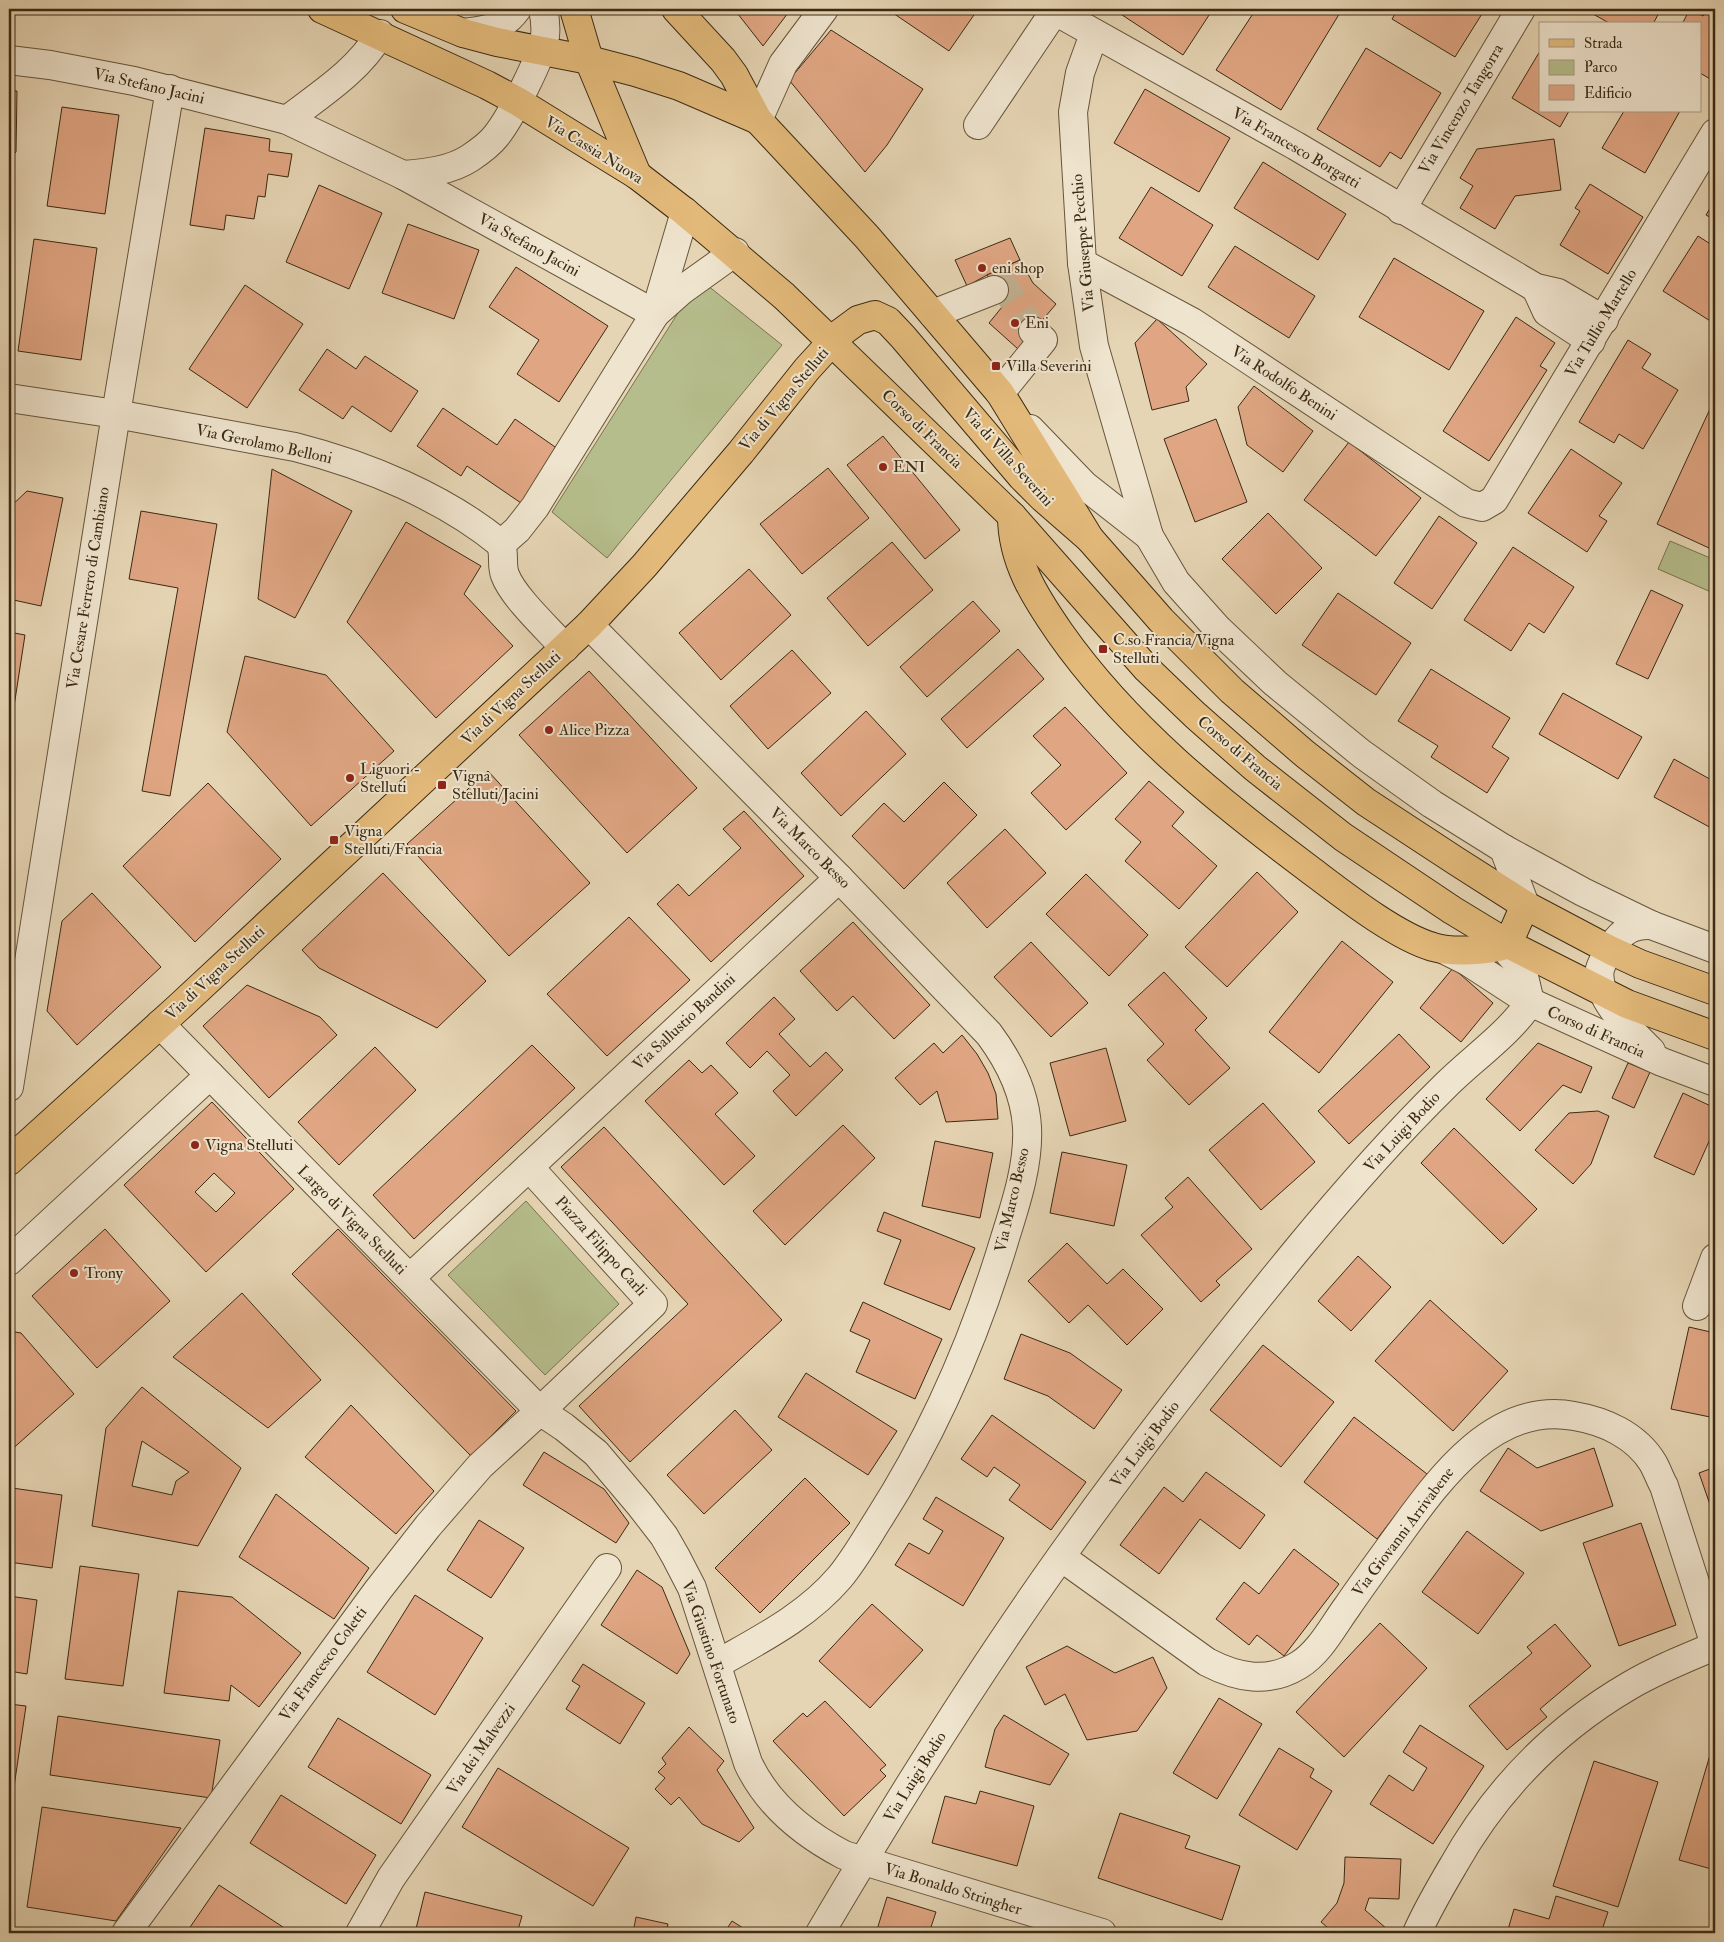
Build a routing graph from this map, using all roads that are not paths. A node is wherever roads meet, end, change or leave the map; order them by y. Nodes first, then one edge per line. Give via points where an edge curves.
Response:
1 (322, 9) edge
2 (405, 9) edge
3 (517, 9) edge
4 (544, 9) edge
5 (574, 9) edge
6 (676, 9) edge
7 (824, 9) edge
8 (1521, 9) edge
9 (1056, 10) edge
10 (463, 33) junction
11 (380, 34) junction
12 (1094, 34) junction
13 (540, 50) junction
14 (9, 60) edge
15 (589, 60) junction
16 (170, 89) junction
17 (517, 101) junction
18 (287, 120) junction
19 (758, 120) junction
20 (978, 125) dead end
21 (1715, 133) edge
22 (403, 175) junction
23 (637, 175) junction
24 (1402, 210) junction
25 (685, 212) junction
26 (734, 252) junction
27 (1082, 263) junction
28 (994, 290) dead end
29 (655, 314) junction
30 (933, 314) junction
31 (1597, 330) junction
32 (1033, 331) tunnel mouth
33 (832, 342) junction
34 (1003, 397) junction
35 (9, 398) edge
36 (116, 414) junction
37 (1482, 507) joint
38 (1012, 516) junction
39 (1150, 536) junction
40 (1090, 539) junction
41 (501, 544) junction
42 (589, 625) junction
43 (565, 648) junction
44 (1504, 849) junction
45 (839, 878) junction
46 (1525, 905) junction
47 (1651, 925) junction
48 (1508, 944) junction
49 (1715, 949) edge
50 (1445, 950) junction
51 (1610, 950) junction
52 (1715, 991) edge
53 (1602, 992) junction
54 (1530, 1002) junction
55 (160, 1024) junction
56 (1715, 1036) edge
57 (1662, 1062) junction
58 (210, 1075) junction
59 (1715, 1082) edge
60 (9, 1087) edge
61 (10, 1155) edge
62 (529, 1167) junction
63 (1715, 1258) edge
64 (9, 1261) edge
65 (410, 1278) junction
66 (1697, 1306) dead end
67 (540, 1411) junction
68 (1061, 1556) junction
69 (607, 1568) dead end
70 (1715, 1645) edge
71 (717, 1664) junction
72 (862, 1861) junction
73 (126, 1933) edge
74 (360, 1933) edge
75 (820, 1933) edge
76 (1102, 1933) edge
77 (1418, 1933) edge

1 - 11 main road, Via Cassia Nuova
2 - 10 main road
3 - 10 street via 498,27
4 - 13 street via 545,35
5 - 15 main road
6 - 19 main road via 723,60
7 - 19 street via 784,64
8 - 24 street, Via Vincenzo Tangorra
9 - 12 street, Via Francesco Borgatti
9 - 20 street
10 - 13 main road
11 - 17 main road, Via Cassia Nuova
11 - 18 street via 350,71
12 - 24 street, Via Francesco Borgatti via 1301,136
12 - 27 street, Via Giuseppe Pecchio via 1080,73 1073,112
13 - 15 main road
13 - 17 street
14 - 16 street, Via Stefano Jacini
15 - 19 main road via 680,86
15 - 23 main road
16 - 18 street, Via Stefano Jacini
16 - 36 street, Via Cesare Ferrero di Cambiano
17 - 22 street via 497,135 468,160 444,169
17 - 23 main road, Via Cassia Nuova
18 - 22 street, Via Stefano Jacini
19 - 30 main road, Via di Villa Severini via 867,237
21 - 31 street, Via Tullio Martello
22 - 29 street, Via Stefano Jacini
23 - 25 main road, Via Cassia Nuova
24 - 31 street, Via Francesco Borgatti via 1536,288 1547,312
25 - 26 main road, Via Cassia Nuova
25 - 29 street
26 - 29 street
26 - 33 main road, Via Cassia Nuova
27 - 37 street, Via Rodolfo Benini via 1192,322 1466,503
27 - 39 street, Via Giuseppe Pecchio via 1094,346
28 - 30 street
29 - 41 street via 535,507
30 - 34 main road, Via di Villa Severini
31 - 37 street, Via Tullio Martello via 1494,500
32 - 34 street via 1043,340
33 - 38 main road, Corso di Francia
33 - 40 main road, Via di Villa Severini via 846,327 866,317 875,315 888,321 1022,477
33 - 42 main road, Via di Vigna Stelluti via 687,516
34 - 39 street, Via di Villa Severini via 1084,485
34 - 40 main road, Via di Villa Severini
35 - 36 street, Via Gerolamo Belloni
36 - 41 street, Via Gerolamo Belloni via 295,447 344,461 431,499 475,524
36 - 60 street, Via Cesare Ferrero di Cambiano
38 - 48 main road, Corso di Francia via 1147,669 1254,768 1372,857
38 - 50 main road, Corso di Francia via 1017,555 1035,596 1087,670 1125,712 1209,790 1323,880 1405,935
39 - 44 street via 1180,588 1243,655 1377,765
40 - 46 main road via 1189,650 1283,736 1366,802
41 - 43 street via 504,571 511,586
42 - 43 main road, Via di Vigna Stelluti
42 - 45 street, Via Marco Besso
43 - 55 main road, Via di Vigna Stelluti
44 - 46 street
44 - 47 street
45 - 62 street, Via Sallustio Bandini
45 - 71 street, Via Marco Besso via 978,1022 1005,1056 1019,1090 1027,1127 1022,1176 998,1263 969,1342 938,1413 895,1494 840,1577 813,1604 787,1624
46 - 48 main road
46 - 51 main road
47 - 49 street
47 - 51 street via 1639,925 1624,931
48 - 50 main road, Corso di Francia
48 - 53 main road, Corso di Francia
48 - 54 street, Corso di Francia via 1508,952 1522,968
50 - 54 street, Corso di Francia
51 - 52 main road
51 - 53 street via 1600,969
53 - 56 main road, Corso di Francia
53 - 57 street, Corso di Francia via 1633,1034
54 - 57 street, Corso di Francia
54 - 68 street, Via Luigi Bodio via 1519,1017 1447,1084 1395,1139 1301,1245
55 - 58 street, Largo di Vigna Stelluti
55 - 61 main road
57 - 59 street, Corso di Francia
58 - 64 street
58 - 65 street, Largo di Vigna Stelluti
62 - 65 street
62 - 67 street, Piazza Filippo Carli via 653,1304
63 - 66 street
65 - 67 street
67 - 71 street, Via Giustino Fortunato via 596,1452 664,1536 692,1588
67 - 73 street, Via Francesco Coletti via 480,1466 428,1526
68 - 70 street, Via Giovanni Arrivabene via 1207,1662 1252,1678 1269,1678 1301,1664 1323,1642 1430,1493 1463,1456 1501,1428 1535,1416 1570,1415 1604,1423 1620,1432 1635,1442 1652,1463 1664,1486
68 - 72 street, Via Luigi Bodio via 972,1686
69 - 74 street, Via dei Malvezzi via 395,1872
70 - 77 street via 1604,1701 1530,1761 1461,1851
71 - 72 street, Via Giustino Fortunato via 743,1749 762,1789 810,1836
72 - 75 street, Via Luigi Bodio
72 - 76 street, Via Bonaldo Stringher

